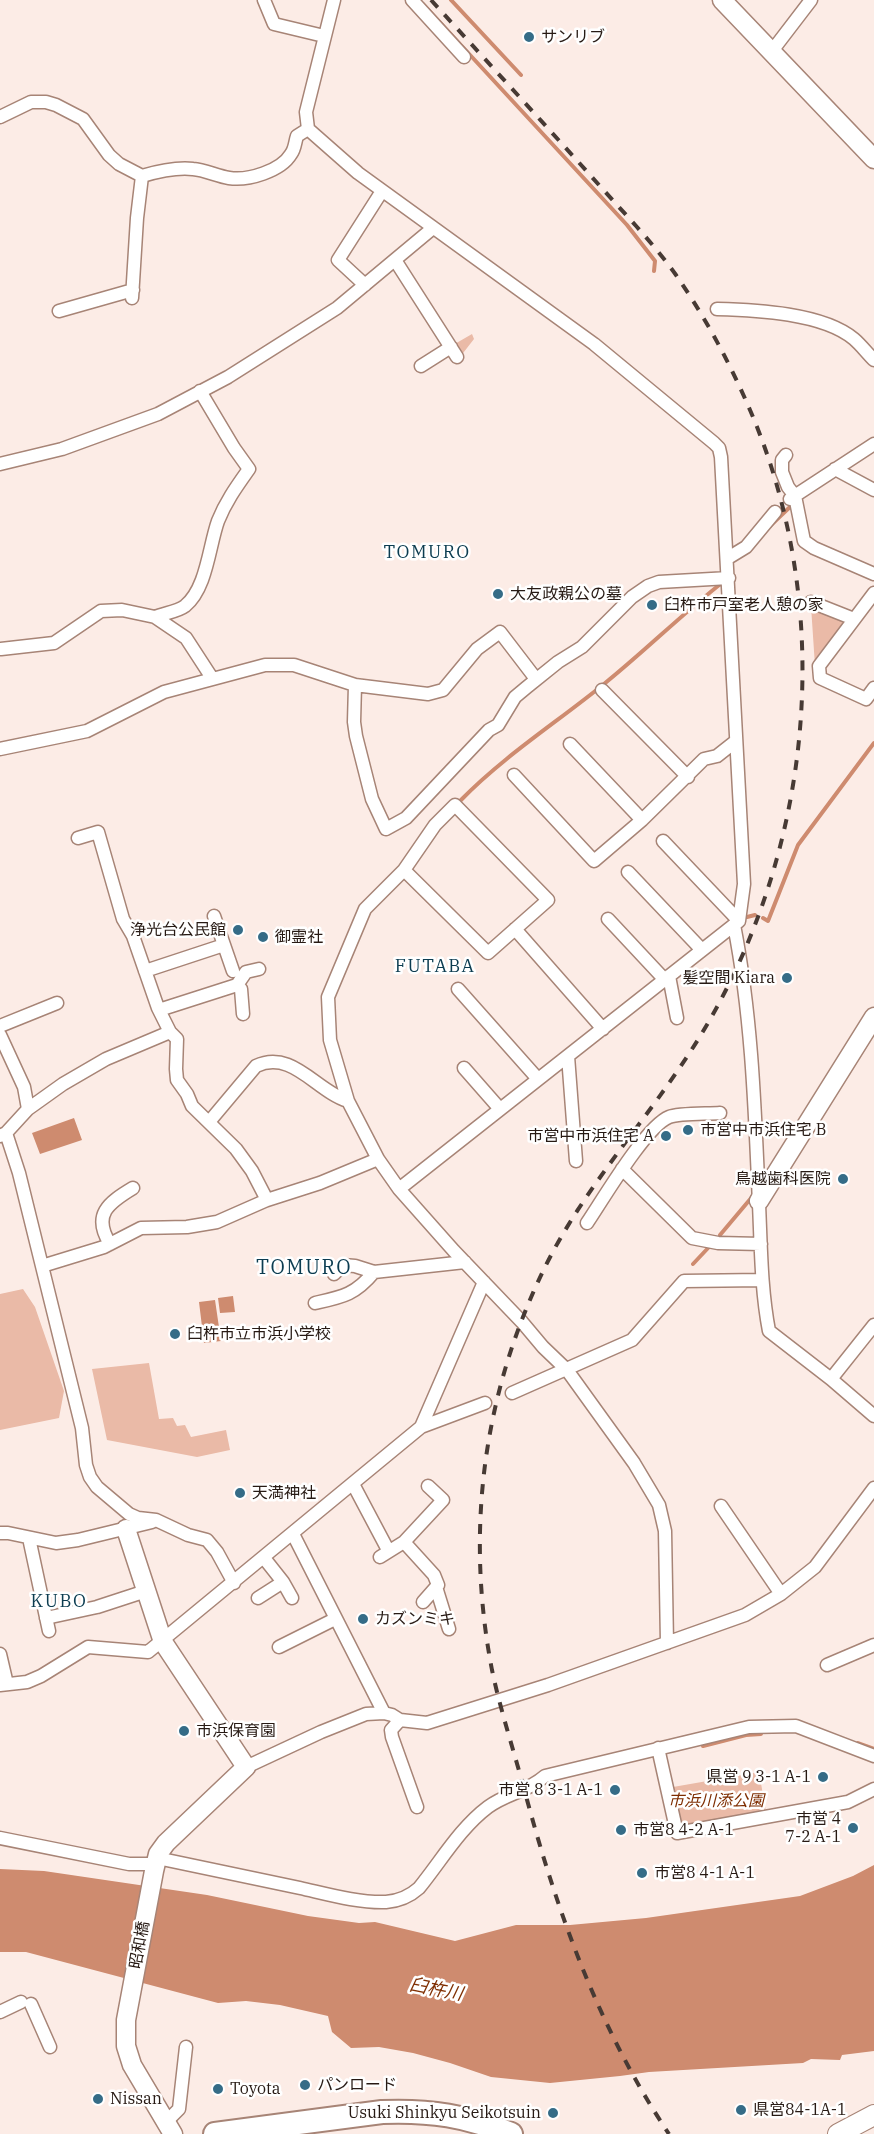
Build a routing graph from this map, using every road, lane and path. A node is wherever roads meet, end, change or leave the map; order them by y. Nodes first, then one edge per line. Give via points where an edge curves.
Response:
1 (264, 0) edge
2 (334, 0) edge
3 (412, 0) edge
4 (722, 0) edge
5 (811, 0) edge
6 (324, 36) junction
7 (772, 51) junction
8 (464, 57) dead end
9 (0, 117) edge
10 (308, 129) junction
11 (874, 159) edge
12 (142, 176) junction
13 (382, 191) junction
14 (433, 228) junction
15 (395, 260) junction
16 (365, 285) junction
17 (717, 309) dead end
18 (59, 312) dead end
19 (874, 360) edge
20 (421, 366) dead end
21 (200, 391) junction
22 (874, 444) edge
23 (786, 455) dead end
24 (0, 464) edge
25 (839, 471) junction
26 (874, 490) edge
27 (792, 498) junction
28 (775, 512) dead end
29 (728, 558) junction
30 (874, 574) edge
31 (729, 578) junction
32 (874, 593) edge
33 (811, 602) dead end
34 (154, 617) junction
35 (854, 619) junction
36 (1, 649) edge
37 (212, 678) junction
38 (536, 679) junction
39 (355, 685) junction
40 (874, 688) edge
41 (602, 690) dead end
42 (736, 741) junction
43 (570, 744) dead end
44 (0, 748) edge
45 (514, 775) dead end
46 (688, 777) junction
47 (642, 820) junction
48 (78, 838) dead end
49 (663, 841) dead end
50 (404, 870) junction
51 (628, 872) dead end
52 (214, 916) dead end
53 (608, 919) dead end
54 (736, 923) junction
55 (515, 929) junction
56 (224, 945) junction
57 (702, 950) junction
58 (259, 969) dead end
59 (233, 971) dead end
60 (145, 972) junction
61 (667, 978) junction
62 (237, 985) junction
63 (458, 989) dead end
64 (57, 1003) dead end
65 (159, 1011) junction
66 (243, 1014) dead end
67 (874, 1017) edge
68 (677, 1018) dead end
69 (0, 1026) edge
70 (603, 1029) junction
71 (170, 1032) junction
72 (0, 1035) edge
73 (568, 1056) junction
74 (464, 1068) dead end
75 (538, 1079) junction
76 (348, 1101) junction
77 (28, 1109) junction
78 (500, 1109) junction
79 (720, 1113) dead end
80 (209, 1122) junction
81 (3, 1135) edge
82 (378, 1159) junction
83 (576, 1161) dead end
84 (622, 1169) junction
85 (133, 1188) dead end
86 (399, 1189) junction
87 (267, 1200) junction
88 (759, 1202) junction
89 (587, 1223) dead end
90 (110, 1244) junction
91 (761, 1244) junction
92 (465, 1262) junction
93 (42, 1266) junction
94 (374, 1272) junction
95 (334, 1274) dead end
96 (762, 1280) junction
97 (484, 1282) junction
98 (315, 1303) dead end
99 (874, 1325) edge
100 (567, 1370) junction
101 (831, 1379) junction
102 (512, 1393) dead end
103 (485, 1403) dead end
104 (874, 1416) edge
105 (421, 1427) junction
106 (353, 1484) junction
107 (428, 1486) dead end
108 (874, 1488) edge
109 (720, 1506) dead end
110 (156, 1520) junction
111 (126, 1529) junction
112 (0, 1533) edge
113 (293, 1534) junction
114 (29, 1539) junction
115 (404, 1542) junction
116 (264, 1558) junction
117 (234, 1582) junction
118 (283, 1582) junction
119 (436, 1587) junction
120 (146, 1591) junction
121 (781, 1594) junction
122 (258, 1598) dead end
123 (292, 1598) dead end
124 (423, 1602) dead end
125 (46, 1618) junction
126 (335, 1619) junction
127 (449, 1629) dead end
128 (49, 1631) dead end
129 (163, 1642) junction
130 (667, 1644) junction
131 (874, 1645) edge
132 (279, 1647) dead end
133 (0, 1654) edge
134 (827, 1665) dead end
135 (3, 1685) edge
136 (384, 1713) junction
137 (400, 1720) junction
138 (658, 1748) junction
139 (874, 1756) edge
140 (246, 1767) junction
141 (874, 1789) edge
142 (417, 1807) dead end
143 (0, 1838) edge
144 (155, 1864) junction
145 (0, 2012) edge
146 (50, 2047) dead end
147 (186, 2047) dead end
148 (874, 2115) edge
149 (170, 2128) edge
150 (215, 2134) edge
151 (512, 2134) edge
152 (838, 2134) edge

1 - 6 street via 274,24
2 - 6 street
3 - 8 street
4 - 7 street
5 - 7 street
6 - 10 street via 306,112
7 - 11 street
9 - 12 street via 32,102 56,105 83,119 109,155
10 - 12 street via 297,136 286,160 248,178 227,178 181,168
10 - 13 street
12 - 18 street via 133,294
13 - 14 street
13 - 16 street via 338,260
14 - 15 street
14 - 29 street via 594,344 719,448
15 - 16 street
15 - 20 street via 454,352
16 - 21 street via 254,362
17 - 19 street via 777,313 830,326 854,339
21 - 24 street via 158,414 62,449
21 - 34 street via 249,469 230,494 193,595 182,608
22 - 25 street
23 - 27 street via 782,460 783,472
25 - 26 street
25 - 27 street
27 - 30 street via 806,544
28 - 29 street via 746,547
29 - 31 street
31 - 38 street via 648,586 582,647
31 - 42 street
32 - 35 street
33 - 35 street
34 - 36 street via 122,610 101,611 54,643
34 - 37 street via 186,638
35 - 40 street via 819,666 820,678 866,699
37 - 39 street via 282,663
37 - 44 street via 154,696 87,731
38 - 39 street via 500,632 477,650 443,690 409,693
38 - 39 street via 515,697 498,725 419,806 386,829 372,799 356,736
41 - 46 street
42 - 46 street via 717,756 704,759
42 - 54 street via 744,884
43 - 47 street
45 - 47 street via 594,861
46 - 47 street
48 - 60 street via 98,832 123,919
49 - 54 street
50 - 55 street via 488,953
50 - 55 street via 435,825 455,805 548,900
50 - 76 street via 365,909 328,997 330,1040
51 - 57 street
52 - 56 street
53 - 61 street
54 - 57 street
54 - 88 street via 752,1071
55 - 70 street
56 - 59 street
56 - 60 street
57 - 61 street
58 - 62 street via 246,972
60 - 65 street
61 - 68 street
61 - 70 street
62 - 65 street
62 - 66 street via 241,989
63 - 75 street
64 - 69 street
65 - 71 street
67 - 88 street
70 - 73 street
71 - 77 street via 106,1059
71 - 80 street via 177,1039 177,1080 192,1106
72 - 77 street via 24,1088
73 - 75 street
73 - 83 street
74 - 78 street
75 - 78 street
76 - 80 street via 285,1063 265,1062 256,1066
76 - 82 street
77 - 81 street
78 - 86 street
79 - 84 street via 669,1117 656,1125
80 - 87 street via 236,1149
81 - 93 street via 19,1173
82 - 86 street
82 - 87 street via 320,1184
84 - 89 street
84 - 91 street via 692,1238
85 - 90 street via 110,1202 102,1223
86 - 92 street
87 - 90 street via 217,1222 141,1228
88 - 91 street
90 - 93 street
91 - 96 street
92 - 94 street
92 - 97 street
93 - 110 street via 82,1428 90,1477 129,1515
94 - 95 street via 343,1265
94 - 98 street via 351,1294
96 - 100 street via 684,1281 632,1340
96 - 101 street via 769,1331
97 - 100 street
97 - 105 street
99 - 101 street
100 - 102 street
100 - 130 street via 659,1504 664,1531
101 - 104 street
103 - 105 street
105 - 106 street
106 - 113 street
106 - 115 street via 384,1554
107 - 115 street via 443,1500
108 - 121 street via 815,1567
109 - 121 street
110 - 111 street
110 - 117 street via 207,1540
111 - 114 street via 56,1543
111 - 120 street
112 - 114 street
113 - 116 street
113 - 126 street
114 - 125 street
115 - 119 street via 434,1575
116 - 117 street
116 - 118 street
117 - 129 street
118 - 122 street
118 - 123 street
119 - 124 street
119 - 127 street
120 - 125 street
120 - 129 street
121 - 130 street via 745,1615
125 - 128 street
126 - 132 street
126 - 136 street
129 - 135 street via 148,1652 88,1647 41,1676
129 - 140 street
130 - 137 street via 427,1723
131 - 134 street
133 - 135 street
136 - 137 street
136 - 140 street via 366,1714
137 - 142 street via 391,1730 392,1737
138 - 139 street via 748,1727 785,1725
138 - 141 street via 677,1833 848,1802
138 - 144 street via 545,1776 533,1786 502,1799 480,1814 418,1888 402,1899 372,1901
140 - 144 street via 166,1843
143 - 144 street via 129,1864
144 - 149 street, 昭和橋 via 126,2020 128,2056
145 - 146 street via 26,2003
147 - 149 street via 179,2109
148 - 152 main road
150 - 151 highway via 404,2111 455,2115

